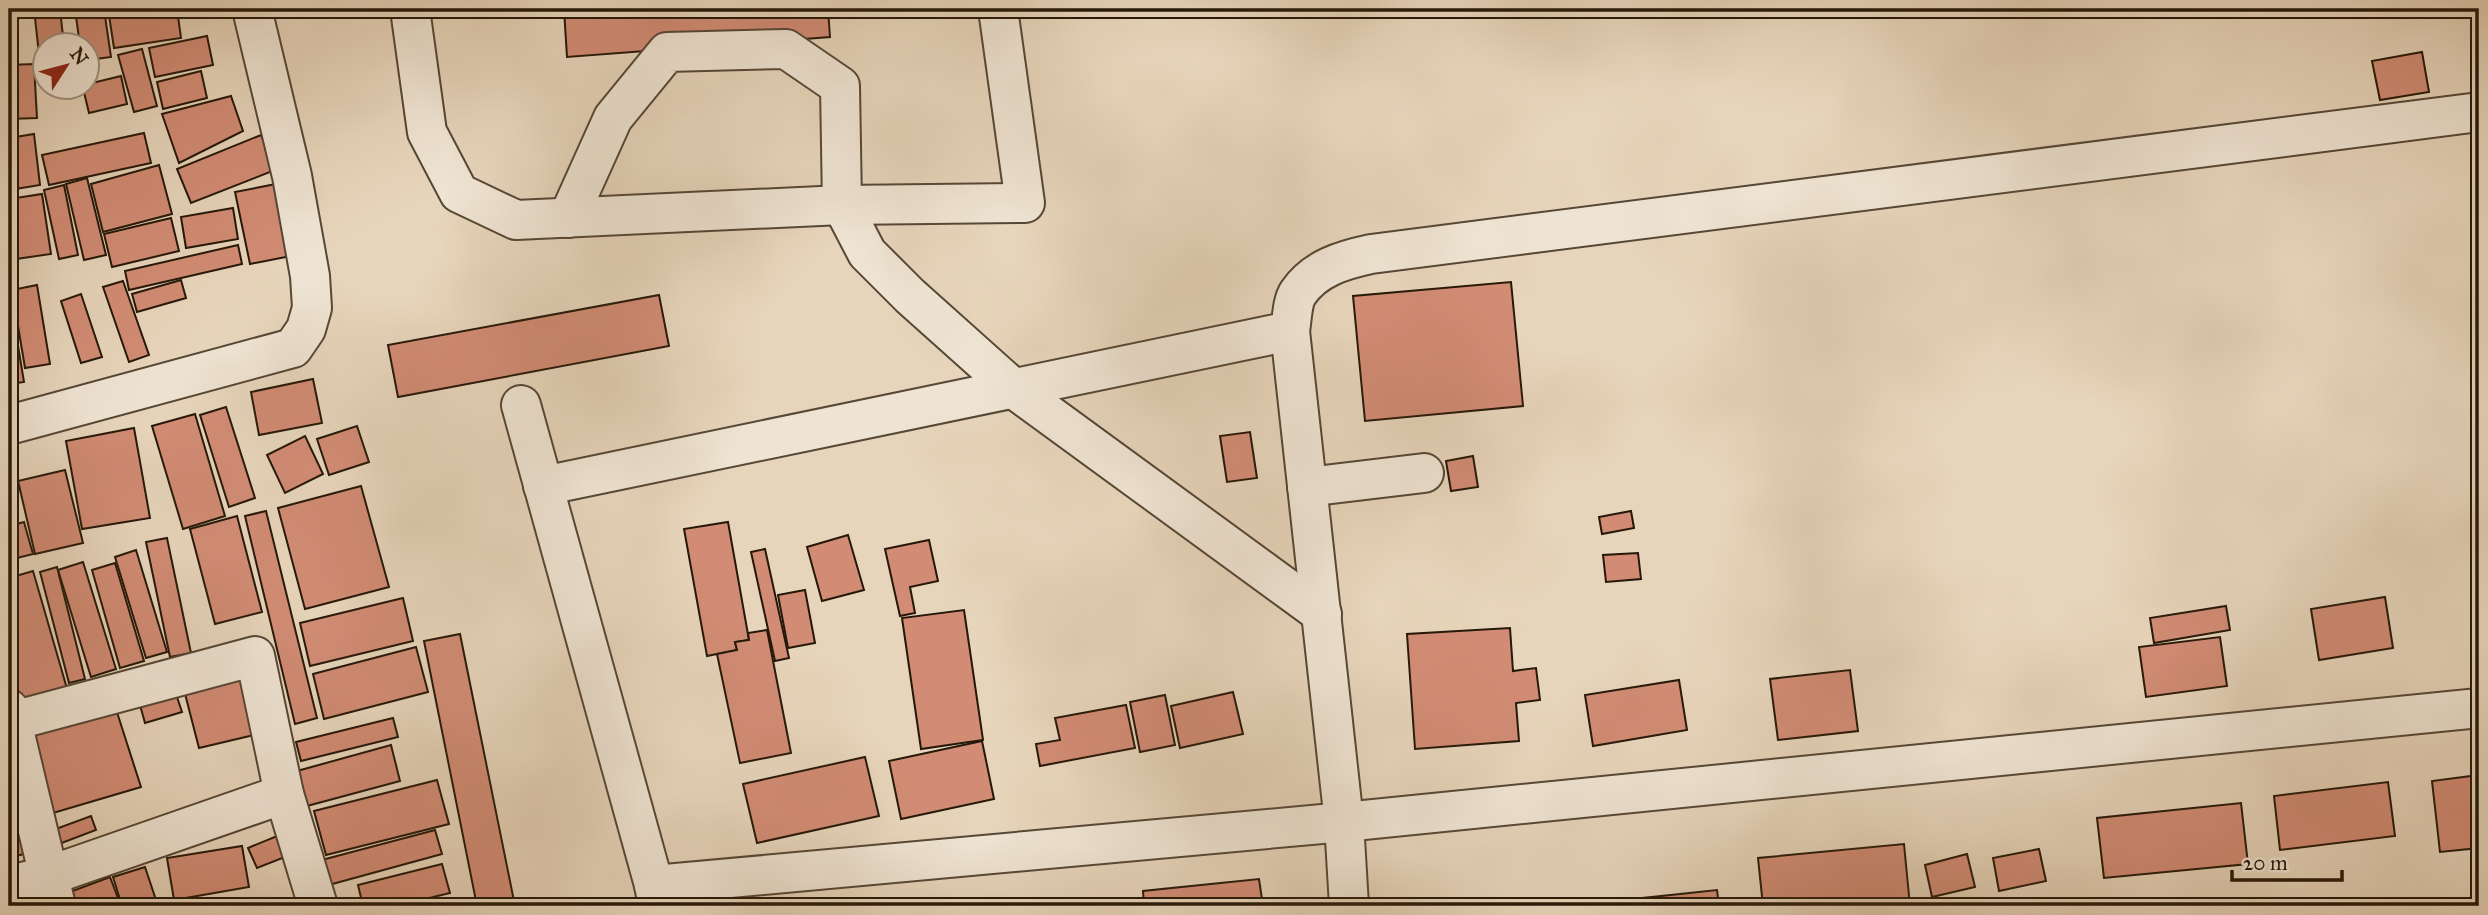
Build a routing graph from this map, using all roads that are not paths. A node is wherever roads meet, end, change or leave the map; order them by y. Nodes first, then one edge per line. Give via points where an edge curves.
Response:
1 (252, 9) edge
2 (410, 9) edge
3 (998, 9) edge
4 (2479, 112) edge
5 (842, 205) junction
6 (568, 218) junction
7 (1290, 331) junction
8 (1014, 389) junction
9 (522, 405) dead end
10 (9, 425) edge
11 (1424, 473) dead end
12 (544, 486) junction
13 (1307, 487) junction
14 (1322, 614) junction
15 (2479, 708) edge
16 (10, 718) edge
17 (285, 794) junction
18 (1345, 822) junction
19 (9, 885) edge
20 (52, 891) edge
21 (656, 896) edge
22 (318, 906) edge
23 (1349, 906) edge

1 - 10 street via 292,176 310,276 312,308 306,329 293,348
2 - 6 street via 427,132 458,193 516,220
3 - 5 street via 1025,203
4 - 7 street via 1371,254 1340,261 1320,272 1297,294
5 - 6 street
5 - 6 street via 840,86 786,49 667,52 613,118
5 - 8 street via 867,253
7 - 8 street
7 - 13 street
8 - 12 street
8 - 14 street
9 - 12 street
11 - 13 street
12 - 21 street
13 - 14 street
14 - 18 street
15 - 18 street
16 - 17 street via 255,656
16 - 20 street
17 - 20 street
17 - 22 street
18 - 21 street
18 - 23 street
19 - 20 street

